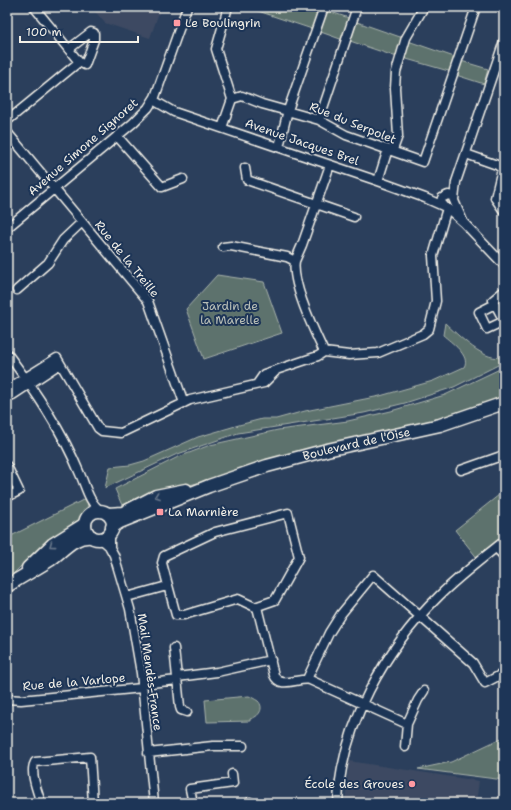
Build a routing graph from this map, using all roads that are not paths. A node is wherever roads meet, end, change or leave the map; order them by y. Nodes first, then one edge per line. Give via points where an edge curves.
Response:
1 (34, 7) edge
2 (187, 7) edge
3 (228, 7) edge
4 (324, 7) edge
5 (357, 7) edge
6 (424, 7) edge
7 (476, 7) edge
8 (504, 42) edge
9 (69, 49) junction
10 (79, 62) junction
11 (159, 89) junction
12 (232, 98) junction
13 (153, 100) junction
14 (148, 108) junction
15 (170, 110) junction
16 (288, 110) junction
17 (319, 120) junction
18 (7, 121) edge
19 (222, 128) junction
20 (7, 132) edge
21 (117, 136) junction
22 (279, 147) junction
23 (390, 149) junction
24 (466, 154) junction
25 (330, 165) junction
26 (245, 168) dead end
27 (183, 179) dead end
28 (378, 181) junction
29 (456, 182) junction
30 (54, 189) junction
31 (445, 196) junction
32 (425, 198) junction
33 (454, 201) junction
34 (317, 205) junction
35 (445, 207) junction
36 (504, 211) edge
37 (354, 217) dead end
38 (82, 222) junction
39 (464, 223) junction
40 (7, 228) edge
41 (223, 247) dead end
42 (295, 261) junction
43 (504, 265) edge
44 (17, 290) dead end
45 (504, 291) edge
46 (495, 304) dead end
47 (324, 352) junction
48 (7, 353) edge
49 (28, 381) junction
50 (7, 392) edge
51 (7, 396) edge
52 (184, 403) junction
53 (504, 403) edge
54 (504, 455) edge
55 (7, 466) edge
56 (461, 470) dead end
57 (208, 486) junction
58 (7, 497) edge
59 (95, 513) junction
60 (104, 534) junction
61 (504, 540) edge
62 (496, 548) junction
63 (504, 556) edge
64 (12, 583) edge
65 (167, 586) junction
66 (127, 597) junction
67 (257, 606) junction
68 (420, 617) junction
69 (174, 648) dead end
70 (270, 660) junction
71 (504, 673) edge
72 (177, 679) junction
73 (307, 679) junction
74 (142, 686) junction
75 (424, 691) dead end
76 (7, 699) edge
77 (364, 704) junction
78 (187, 712) dead end
79 (407, 724) junction
80 (243, 746) dead end
81 (405, 747) dead end
82 (148, 753) junction
83 (232, 774) dead end
84 (41, 803) edge
85 (93, 803) edge
86 (154, 803) edge
87 (193, 803) edge
88 (338, 803) edge

1 - 9 street
2 - 11 street, Avenue Simone Signoret
3 - 12 street via 216,49
4 - 16 street
5 - 17 street
6 - 23 street via 406,38 396,72 398,136
7 - 23 street, Rue du Serpolet via 423,162
8 - 24 street
9 - 10 street
9 - 10 street via 87,34 94,33 85,65
10 - 18 street
11 - 13 street, Avenue Simone Signoret
11 - 15 street via 162,100
12 - 16 street, Rue du Serpolet via 242,96
12 - 19 street
13 - 14 street, Avenue Simone Signoret
13 - 15 street, Avenue Jacques Brel
14 - 15 street, Avenue Jacques Brel
14 - 21 street, Avenue Simone Signoret
15 - 19 street, Avenue Jacques Brel
16 - 17 street, Rue du Serpolet
16 - 22 street
17 - 23 street, Rue du Serpolet via 346,135
19 - 22 street, Avenue Jacques Brel
20 - 30 street, Rue de la Treille
21 - 27 street via 162,186
21 - 30 street, Avenue Simone Signoret
22 - 25 street, Avenue Jacques Brel
23 - 28 street
24 - 29 street
24 - 36 street via 502,169 495,198
25 - 28 street, Avenue Jacques Brel
25 - 34 street
26 - 34 street via 247,180
28 - 32 street, Avenue Jacques Brel
29 - 31 street
29 - 33 street
30 - 38 street, Rue de la Treille
30 - 40 street, Avenue Simone Signoret
31 - 32 street, Avenue Jacques Brel
31 - 33 street via 450,195
31 - 35 street via 441,200
32 - 35 street, Avenue Jacques Brel
33 - 35 street via 453,206
33 - 39 street, Avenue Jacques Brel
34 - 37 street
34 - 42 street
35 - 39 street, Avenue Jacques Brel
35 - 47 street via 433,256 436,301 430,329 378,353 349,355
38 - 44 street, Rue de la Treille via 63,240 48,263
38 - 52 street, Rue de la Treille via 148,301
39 - 43 street, Avenue Jacques Brel
41 - 42 street via 232,246 287,256
42 - 47 street via 295,275
45 - 46 street via 493,300
47 - 52 street via 275,372 266,382
48 - 49 street
49 - 50 street via 17,383
49 - 51 street via 13,395
49 - 52 street via 58,361 102,431 124,432
49 - 59 street via 71,453
53 - 57 main road, Boulevard de l'Oise via 440,425 283,462
54 - 56 street
55 - 58 street via 19,491
57 -> 59 main road, Boulevard de l'Oise via 162,494 122,513
57 - 60 main road, Boulevard de l'Oise via 120,522
59 - 60 main road via 112,522
59 - 60 main road via 88,533
59 -> 64 main road, Boulevard de l'Oise via 48,547
60 - 64 main road, Boulevard de l'Oise via 74,541
60 - 66 street, Mail Mendès-France
61 - 62 street
62 - 63 street
62 - 68 street via 447,589
65 - 66 street
65 - 67 street via 177,616 238,599
65 - 67 street via 162,563 165,554 215,532 288,513 299,557 276,599
66 - 74 street, Mail Mendès-France
67 - 70 street
68 - 71 street via 473,663 485,683
68 - 73 street via 372,575 341,614
68 - 77 street via 388,660
69 - 72 street
70 - 72 street, Rue de la Varlope
70 - 73 street via 275,678 285,683
72 - 74 street, Rue de la Varlope
72 - 78 street via 180,709
73 - 77 street
74 - 76 street, Rue de la Varlope via 21,700
74 - 82 street, Mail Mendès-France
75 - 79 street
77 - 79 street
77 - 88 street via 343,756
79 - 81 street
80 - 82 street via 214,746
82 - 86 street, Mail Mendès-France
83 - 87 street via 233,783 190,789
84 - 85 street via 36,789 33,767 35,762 90,757

